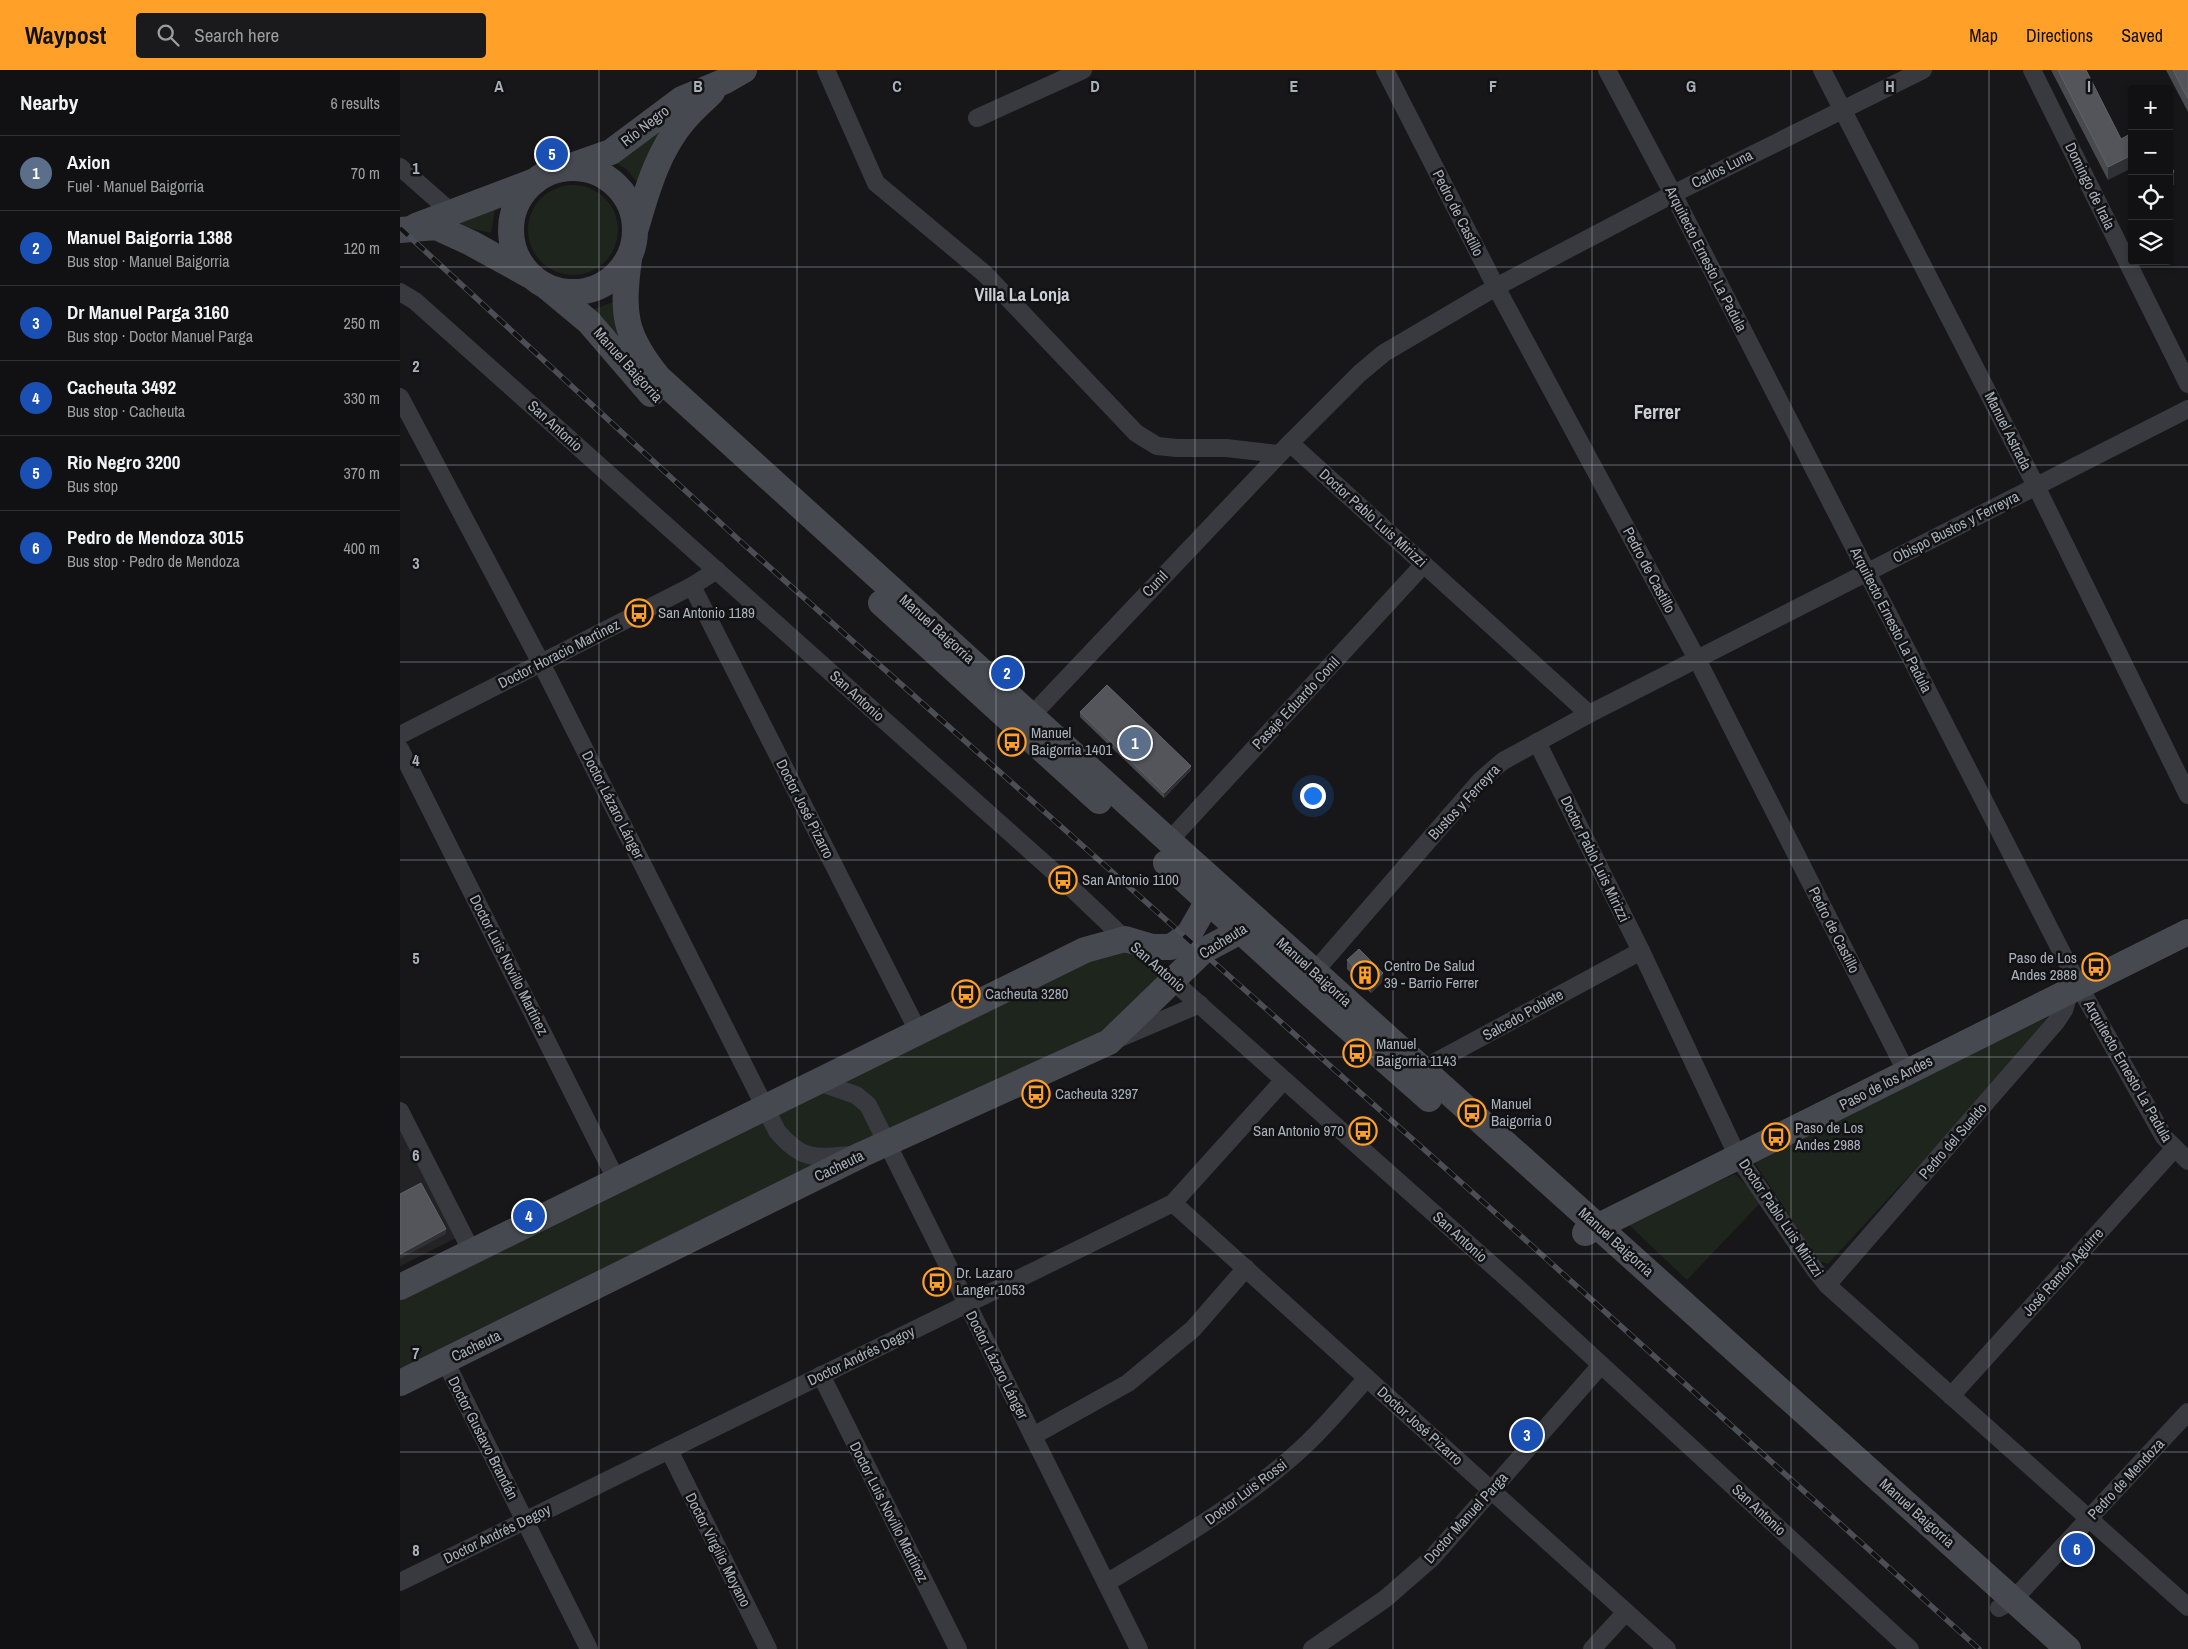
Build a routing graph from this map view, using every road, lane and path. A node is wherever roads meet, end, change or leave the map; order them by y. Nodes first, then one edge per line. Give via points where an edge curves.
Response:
1 (826, 70) edge
2 (1083, 70) edge
3 (1385, 70) edge
4 (1607, 70) edge
5 (1822, 70) edge
6 (1923, 70) edge
7 (2032, 70) edge
8 (734, 75) edge
9 (1842, 109) junction
10 (977, 118) dead end
11 (400, 167) edge
12 (565, 168) junction
13 (535, 181) junction
14 (1673, 194) junction
15 (451, 212) junction
16 (636, 228) junction
17 (405, 229) edge
18 (629, 259) junction
19 (539, 282) junction
20 (1496, 287) junction
21 (400, 292) edge
22 (2188, 384) edge
23 (400, 397) edge
24 (2188, 409) edge
25 (1284, 448) junction
26 (2036, 486) junction
27 (1424, 564) junction
28 (717, 570) junction
29 (1867, 572) junction
30 (692, 586) junction
31 (1697, 659) junction
32 (541, 663) junction
33 (1589, 714) junction
34 (1032, 715) junction
35 (400, 735) edge
36 (1537, 742) junction
37 (400, 750) edge
38 (2188, 795) edge
39 (1169, 841) junction
40 (1215, 895) junction
41 (1248, 925) junction
42 (2188, 932) edge
43 (1125, 938) junction
44 (1641, 951) junction
45 (1308, 979) junction
46 (1174, 981) junction
47 (2075, 989) junction
48 (1200, 1004) junction
49 (918, 1031) junction
50 (1109, 1042) junction
51 (1907, 1073) junction
52 (1414, 1074) junction
53 (1284, 1080) junction
54 (818, 1082) junction
55 (764, 1108) junction
56 (400, 1111) edge
57 (886, 1143) junction
58 (2174, 1149) junction
59 (863, 1154) junction
60 (1738, 1156) junction
61 (2188, 1161) edge
62 (617, 1181) junction
63 (1173, 1203) junction
64 (1591, 1230) junction
65 (472, 1252) junction
66 (1246, 1268) junction
67 (1827, 1285) junction
68 (400, 1287) edge
69 (967, 1304) junction
70 (445, 1361) junction
71 (1601, 1365) junction
72 (821, 1375) junction
73 (1367, 1378) junction
74 (400, 1383) edge
75 (1951, 1396) junction
76 (2188, 1412) edge
77 (1033, 1436) junction
78 (669, 1450) junction
79 (1492, 1491) junction
80 (2088, 1519) junction
81 (524, 1521) junction
82 (400, 1582) edge
83 (1106, 1583) junction
84 (2006, 1604) junction
85 (2188, 1607) edge
86 (1626, 1612) junction
87 (589, 1649) edge
88 (768, 1649) edge
89 (958, 1649) edge
90 (1139, 1649) edge
91 (1312, 1649) edge
92 (1592, 1649) edge
93 (1667, 1649) edge
94 (1910, 1649) edge
95 (2045, 1649) edge
96 (2068, 1649) edge

1 - 25 street via 876,183 986,274 1136,433 1156,446
2 - 10 street
3 - 20 street, Pedro de Castillo
4 - 14 street, Arquitecto Ernesto La Padula
5 - 9 street, Manuel Astrada
6 - 9 street, Carlos Luna
7 - 22 street, Domingo de Irala
8 - 12 main road, Río Negro via 673,104 611,152
8 - 16 main road, Río Negro via 685,119 665,146
9 - 14 street, Carlos Luna
9 - 26 street, Manuel Astrada
11 - 15 street
12 - 13 main road via 549,172
12 - 16 main road via 591,170 614,182 629,203
13 - 15 main road
13 - 19 main road via 522,194 514,210 511,228 513,246 520,263
14 - 20 street, Carlos Luna
14 - 29 street, Arquitecto Ernesto La Padula
15 - 17 main road
16 - 18 main road
17 - 19 main road via 436,227 449,232
18 - 19 main road via 611,280 593,289 573,292
18 - 34 main road, Manuel Baigorria via 626,318 637,347 659,378
19 - 40 main road, Manuel Baigorria via 590,322 645,388
20 - 25 street, Carlos Luna via 1384,352
20 - 31 street, Pedro de Castillo
21 - 28 street, San Antonio via 416,301
23 - 32 street, Doctor Lázaro Lánger
24 - 26 street, Obispo Bustos y Ferreyra
25 - 27 street, Doctor Pablo Luis Mirizzi
25 - 34 street, Cunil
26 - 29 street, Obispo Bustos y Ferreyra
26 - 38 street, Manuel Astrada
27 - 33 street, Doctor Pablo Luis Mirizzi
27 - 39 street, Pasaje Eduardo Conil
28 - 30 street, Doctor Horacio Martinez
28 - 43 street, San Antonio
29 - 31 street, Obispo Bustos y Ferreyra
29 - 47 street, Arquitecto Ernesto La Padula
30 - 32 street, Doctor Horacio Martinez
30 - 49 street, Doctor José Pizarro
31 - 33 street, Bustos y Ferreyra
31 - 51 street, Pedro de Castillo
32 - 35 street, Doctor Horacio Martinez
32 - 55 street, Doctor Lázaro Lánger
33 - 36 street, Bustos y Ferreyra
34 - 39 main road, Manuel Baigorria
36 - 44 street, Doctor Pablo Luis Mirizzi
36 - 45 street, Bustos y Ferreyra via 1503,761 1481,780
37 - 62 street, Doctor Luis Novillo Martínez
39 - 40 main road, Manuel Baigorria
40 - 41 main road, Manuel Baigorria
40 - 43 main road, Cacheuta via 1189,934 1171,947 1152,947
41 - 45 main road, Manuel Baigorria
41 - 46 main road, Cacheuta via 1203,951
42 - 47 main road, Paso de los Andes
43 - 46 main road, San Antonio
43 - 49 main road via 1085,950
44 - 52 street, Salcedo Poblete
44 - 60 street, Doctor Pablo Luis Mirizzi
45 - 52 main road, Manuel Baigorria
46 - 48 street, San Antonio
46 - 50 main road, Cacheuta
47 - 51 main road, Paso de los Andes
47 - 58 street, Arquitecto Ernesto La Padula
47 - 67 street, Pedro del Sueldo via 2056,1022
48 - 50 street
48 - 53 street, San Antonio
49 - 54 main road
50 - 57 main road, Cacheuta
51 - 60 main road, Paso de los Andes
52 - 64 main road, Manuel Baigorria
53 - 63 street, Doctor Andrés Degoy
53 - 71 street, San Antonio
54 - 55 main road
54 - 57 street, Doctor Lázaro Lánger via 862,1099
55 - 59 street, Doctor Lázaro Lánger via 786,1142 803,1154 824,1157
55 - 62 main road
56 - 65 street
57 - 59 main road, Cacheuta
57 - 69 street, Doctor Lázaro Lánger
58 - 61 street, Arquitecto Ernesto La Padula
58 - 75 street, José Ramón Aguirre
59 - 70 main road, Cacheuta
60 - 64 main road, Paso de los Andes
60 - 67 street, Doctor Pablo Luis Mirizzi
62 - 65 main road
63 - 66 street, Doctor José Pizarro
63 - 69 street, Doctor Andrés Degoy
64 - 84 main road, Manuel Baigorria
65 - 68 main road
66 - 73 street, Doctor José Pizarro
66 - 77 street via 1193,1329 1128,1383
67 - 75 street, Doctor Pablo Luis Mirizzi
69 - 72 street, Doctor Andrés Degoy
69 - 77 street, Doctor Lázaro Lánger
70 - 74 main road, Cacheuta
70 - 81 street, Doctor Gustavo Brandán
71 - 79 street, Doctor Manuel Parga
71 - 94 street, San Antonio
72 - 78 street, Doctor Andrés Degoy
72 - 89 street, Doctor Luis Novillo Martínez
73 - 79 street, Doctor José Pizarro
73 - 83 street, Doctor Luis Rossi via 1284,1464 1201,1526
75 - 80 street, Doctor Pablo Luis Mirizzi
76 - 80 street, Pedro de Mendoza
77 - 83 street, Doctor Lázaro Lánger
78 - 81 street, Doctor Andrés Degoy
78 - 88 street, Doctor Virgilio Moyano
79 - 86 street, Doctor José Pizarro
79 - 91 street, Doctor Manuel Parga via 1450,1539 1406,1581 1368,1612
80 - 84 street, Pedro de Mendoza
80 - 85 street, Doctor Pablo Luis Mirizzi
81 - 82 street, Doctor Andrés Degoy
81 - 87 street, Doctor Gustavo Brandán
83 - 90 street, Doctor Lázaro Lánger
84 - 95 main road, Manuel Baigorria
84 - 96 main road, Manuel Baigorria
86 - 92 street
86 - 93 street, Doctor José Pizarro

